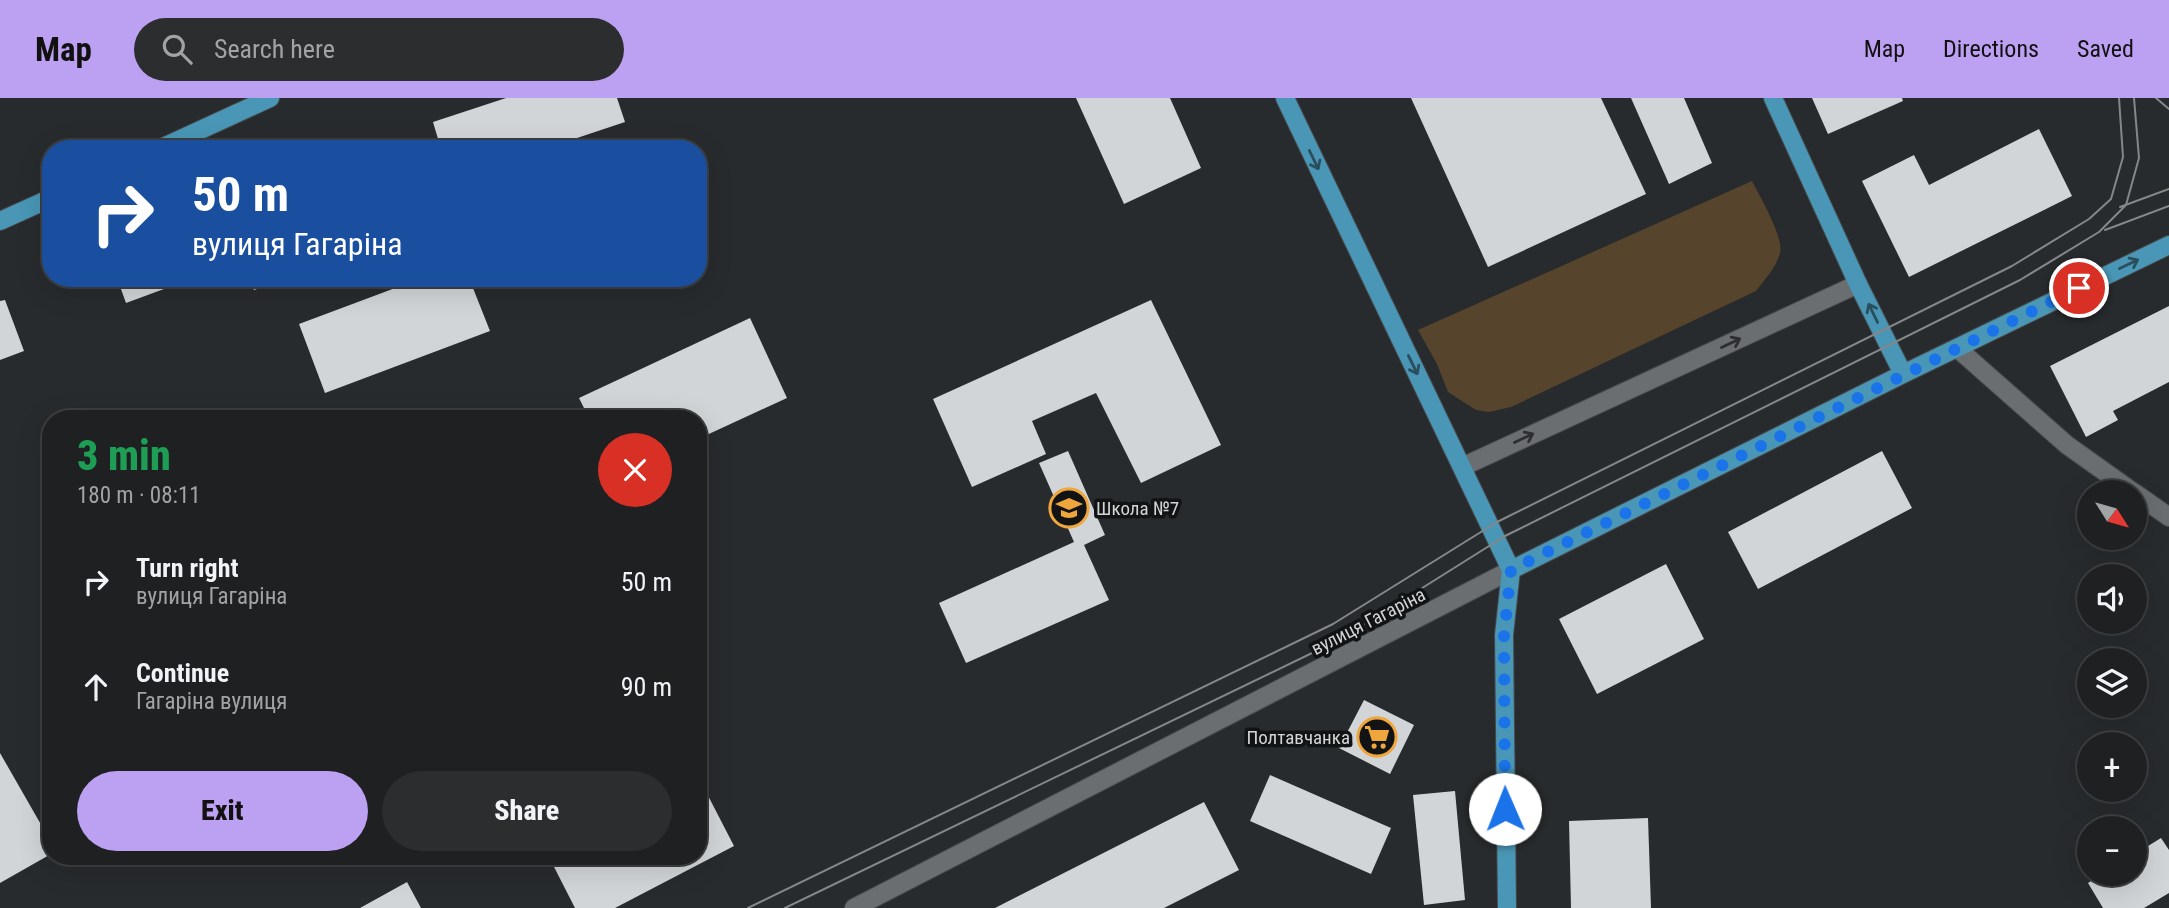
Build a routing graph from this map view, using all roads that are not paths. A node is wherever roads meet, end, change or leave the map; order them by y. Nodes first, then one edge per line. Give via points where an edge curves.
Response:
1 (270, 98) edge
2 (1285, 98) edge
3 (1773, 98) edge
4 (179, 140) edge
5 (42, 202) edge
6 (0, 221) edge
7 (2169, 245) edge
8 (1858, 284) junction
9 (1957, 348) junction
10 (1903, 374) junction
11 (1462, 467) junction
12 (2116, 480) edge
13 (2147, 502) edge
14 (2169, 517) edge
15 (1511, 570) junction
16 (853, 908) edge
17 (1507, 908) edge

1 - 4 main road
2 -> 11 main road
3 - 8 main road
5 - 6 main road
9 -> 7 main road
10 -> 8 main road
11 -> 8 street
9 - 10 main road, вулиця Гагаріна
9 - 12 street via 2067,445
10 - 15 main road, вулиця Гагаріна
11 - 15 main road
13 - 14 street
15 - 16 street, вулиця Гагаріна
15 - 17 main road via 1504,635

